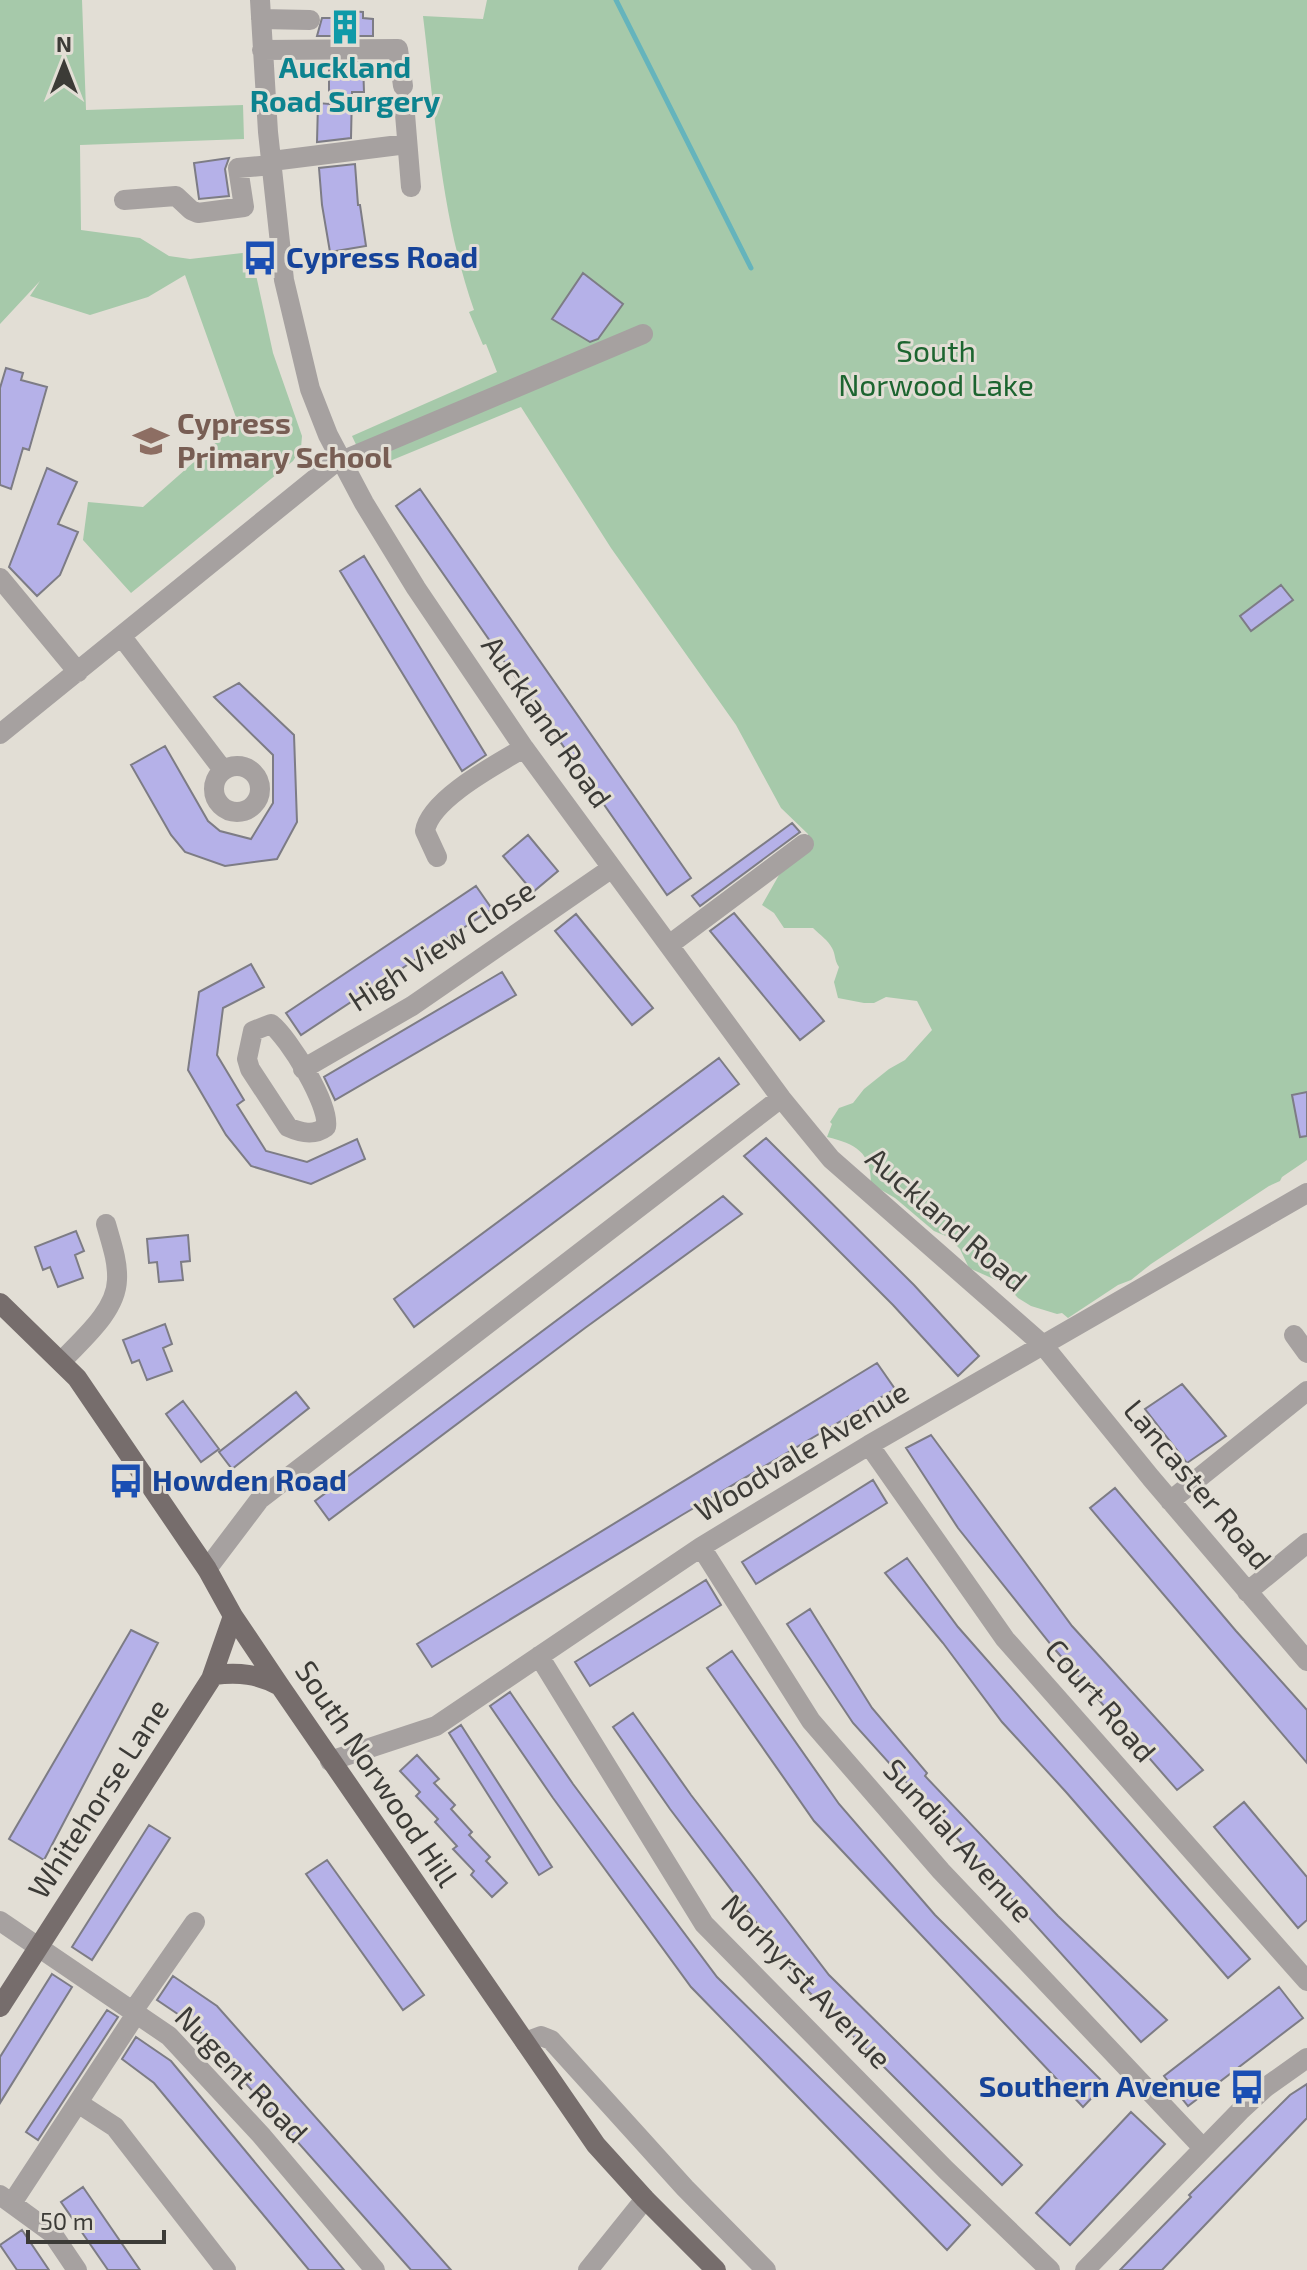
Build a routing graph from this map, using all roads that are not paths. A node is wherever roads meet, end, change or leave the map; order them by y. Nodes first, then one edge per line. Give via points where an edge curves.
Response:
1 (260, 10) edge
2 (310, 20) dead end
3 (262, 50) junction
4 (403, 86) dead end
5 (405, 114) dead end
6 (407, 144) junction
7 (272, 163) junction
8 (411, 187) dead end
9 (124, 200) dead end
10 (643, 334) dead end
11 (343, 461) junction
12 (0, 578) edge
13 (122, 637) junction
14 (78, 672) junction
15 (0, 734) edge
16 (524, 748) junction
17 (223, 770) dead end
18 (804, 844) dead end
19 (437, 857) dead end
20 (612, 868) junction
21 (669, 945) junction
22 (303, 1069) junction
23 (781, 1098) junction
24 (1307, 1193) edge
25 (106, 1224) dead end
26 (0, 1303) edge
27 (1294, 1335) dead end
28 (1043, 1345) junction
29 (1307, 1353) edge
30 (61, 1362) junction
31 (1307, 1391) edge
32 (869, 1445) junction
33 (1170, 1501) junction
34 (1307, 1543) edge
35 (701, 1547) junction
36 (207, 1569) junction
37 (1247, 1592) junction
38 (233, 1616) junction
39 (539, 1656) junction
40 (1307, 1661) edge
41 (214, 1675) junction
42 (280, 1686) junction
43 (330, 1761) junction
44 (0, 1921) edge
45 (195, 1922) dead end
46 (39, 1947) junction
47 (1307, 1981) edge
48 (0, 2007) edge
49 (134, 2013) junction
50 (525, 2042) junction
51 (1307, 2058) edge
52 (78, 2103) junction
53 (1203, 2148) junction
54 (6, 2199) edge
55 (645, 2199) junction
56 (77, 2270) edge
57 (226, 2270) edge
58 (375, 2270) edge
59 (588, 2270) edge
60 (716, 2270) edge
61 (766, 2270) edge
62 (1050, 2270) edge
63 (1085, 2270) edge

1 - 2 street
1 - 3 street, Auckland Road
3 - 4 street via 398,49
3 - 7 street, Auckland Road
5 - 6 street
6 - 7 street
6 - 8 street
7 - 9 street via 238,168 244,207 198,213 176,196
7 - 11 street, Auckland Road via 293,324 316,409
10 - 11 street
11 - 13 street
11 - 16 street, Auckland Road via 416,588
12 - 14 street
13 - 14 street
13 - 17 street
14 - 15 street
16 - 19 street via 449,797 432,815 425,831
16 - 20 street, Auckland Road
18 - 21 street
20 - 21 street, Auckland Road
20 - 22 street, High View Close via 412,1006
21 - 23 street, Auckland Road
22 - 22 street via 327,1119 320,1132 297,1132 281,1120 250,1069 253,1031 271,1024 278,1029
23 - 28 street, Auckland Road via 831,1159
23 - 36 street via 260,1499
24 - 28 street, Woodvale Avenue
25 - 30 street via 116,1263 116,1291 107,1310
26 - 30 main road, South Norwood Hill
27 - 29 street
28 - 32 street, Woodvale Avenue
28 - 33 street, Lancaster Road
30 - 36 main road, South Norwood Hill
31 - 33 street
32 - 35 street, Woodvale Avenue
32 - 47 street, Court Road via 1005,1639
33 - 37 street, Lancaster Road
34 - 37 street
35 - 39 street, Woodvale Avenue
35 - 53 street, Sundial Avenue via 811,1721 941,1871
36 - 38 main road, South Norwood Hill
37 - 40 street, Lancaster Road
38 - 41 main road, Whitehorse Lane
38 - 42 main road, South Norwood Hill
39 - 43 street, Woodvale Avenue via 436,1726
39 - 62 street, Norhyrst Avenue via 704,1924
41 - 42 main road via 263,1676
41 - 46 main road, Whitehorse Lane
42 - 43 main road, South Norwood Hill
43 - 50 main road, South Norwood Hill
44 - 46 street, Nugent Road
45 - 49 street
46 - 48 main road, Whitehorse Lane
46 - 49 street, Nugent Road
49 - 52 street
49 - 58 street, Nugent Road via 169,2036
50 - 55 main road, South Norwood Hill via 596,2145
50 - 61 street via 541,2036 551,2040
51 - 53 street via 1266,2087
52 - 54 street
52 - 57 street via 115,2127
53 - 63 street
54 - 56 street via 52,2233
55 - 59 street
55 - 60 main road, South Norwood Hill

